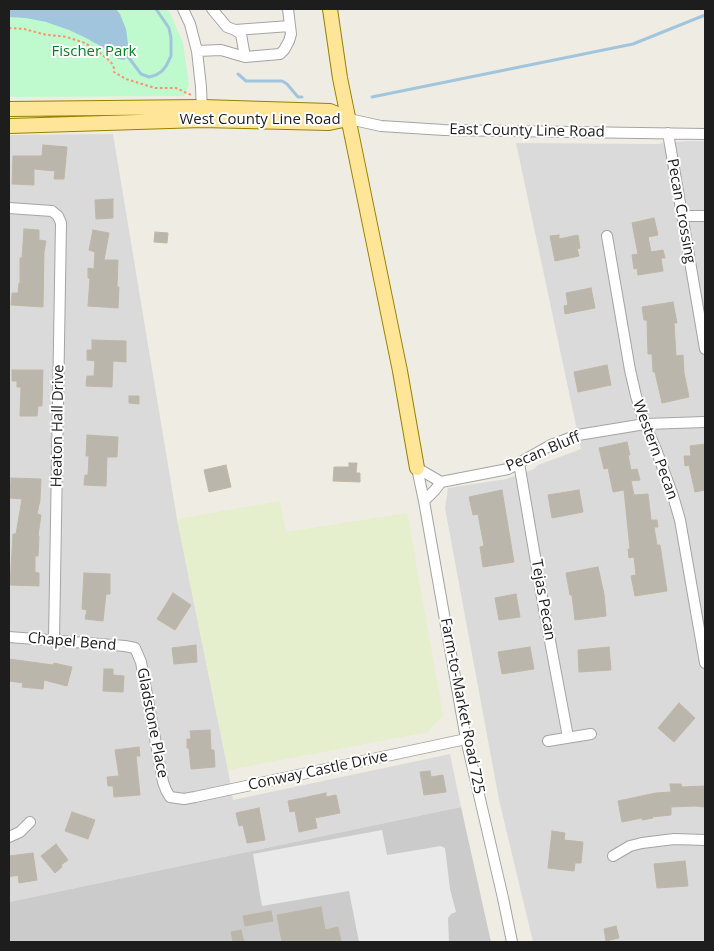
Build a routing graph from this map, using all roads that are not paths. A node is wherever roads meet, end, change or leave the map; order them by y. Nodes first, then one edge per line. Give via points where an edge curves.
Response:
1 (183, 9) edge
2 (212, 9) edge
3 (288, 9) edge
4 (330, 9) edge
5 (290, 26) junction
6 (235, 30) junction
7 (197, 51) junction
8 (244, 57) junction
9 (9, 109) edge
10 (202, 114) junction
11 (349, 119) junction
12 (9, 126) edge
13 (668, 133) junction
14 (705, 134) edge
15 (9, 208) edge
16 (682, 216) junction
17 (705, 216) edge
18 (607, 236) dead end
19 (705, 344) edge
20 (705, 422) edge
21 (645, 424) junction
22 (519, 463) junction
23 (417, 468) junction
24 (441, 482) junction
25 (424, 501) junction
26 (9, 637) edge
27 (54, 640) junction
28 (135, 648) joint
29 (705, 663) edge
30 (591, 734) dead end
31 (568, 737) junction
32 (466, 739) junction
33 (548, 741) dead end
34 (170, 797) joint
35 (30, 822) dead end
36 (9, 837) edge
37 (705, 840) edge
38 (613, 856) dead end
39 (512, 942) edge

1 - 7 street
2 - 6 street via 227,27
3 - 5 street
4 - 11 main road
5 - 6 street
5 - 8 street via 289,41 280,54
6 - 8 street via 241,34
7 - 8 street via 221,50
7 - 10 street
9 - 10 main road, West County Line Road
10 - 11 main road, West County Line Road via 330,111
10 - 12 main road, West County Line Road
11 - 13 street, East County Line Road via 381,126 444,130
11 - 23 main road
13 - 14 street, East County Line Road
13 - 16 street, Pecan Crossing
15 - 27 street, Heaton Hall Drive via 55,213 61,223
16 - 17 street
16 - 19 street, Pecan Crossing
18 - 21 street, Western Pecan via 630,370
20 - 21 street, Pecan Bluff
21 - 22 street, Pecan Bluff via 578,435 551,445
21 - 29 street, Western Pecan via 658,452 680,520
22 - 24 street, Pecan Bluff via 508,469
22 - 31 street, Tejas Pecan
23 - 24 street
23 - 25 street, Farm-to-Market Road 725
24 - 25 street
25 - 32 street, Farm-to-Market Road 725
26 - 27 street, Chapel Bend
27 - 28 street, Chapel Bend
28 - 34 street, Gladstone Place via 141,662 163,782
30 - 31 street
31 - 33 street
32 - 34 street, Conway Castle Drive via 195,797
32 - 39 street, Farm-to-Market Road 725
35 - 36 street
37 - 38 street via 642,843

